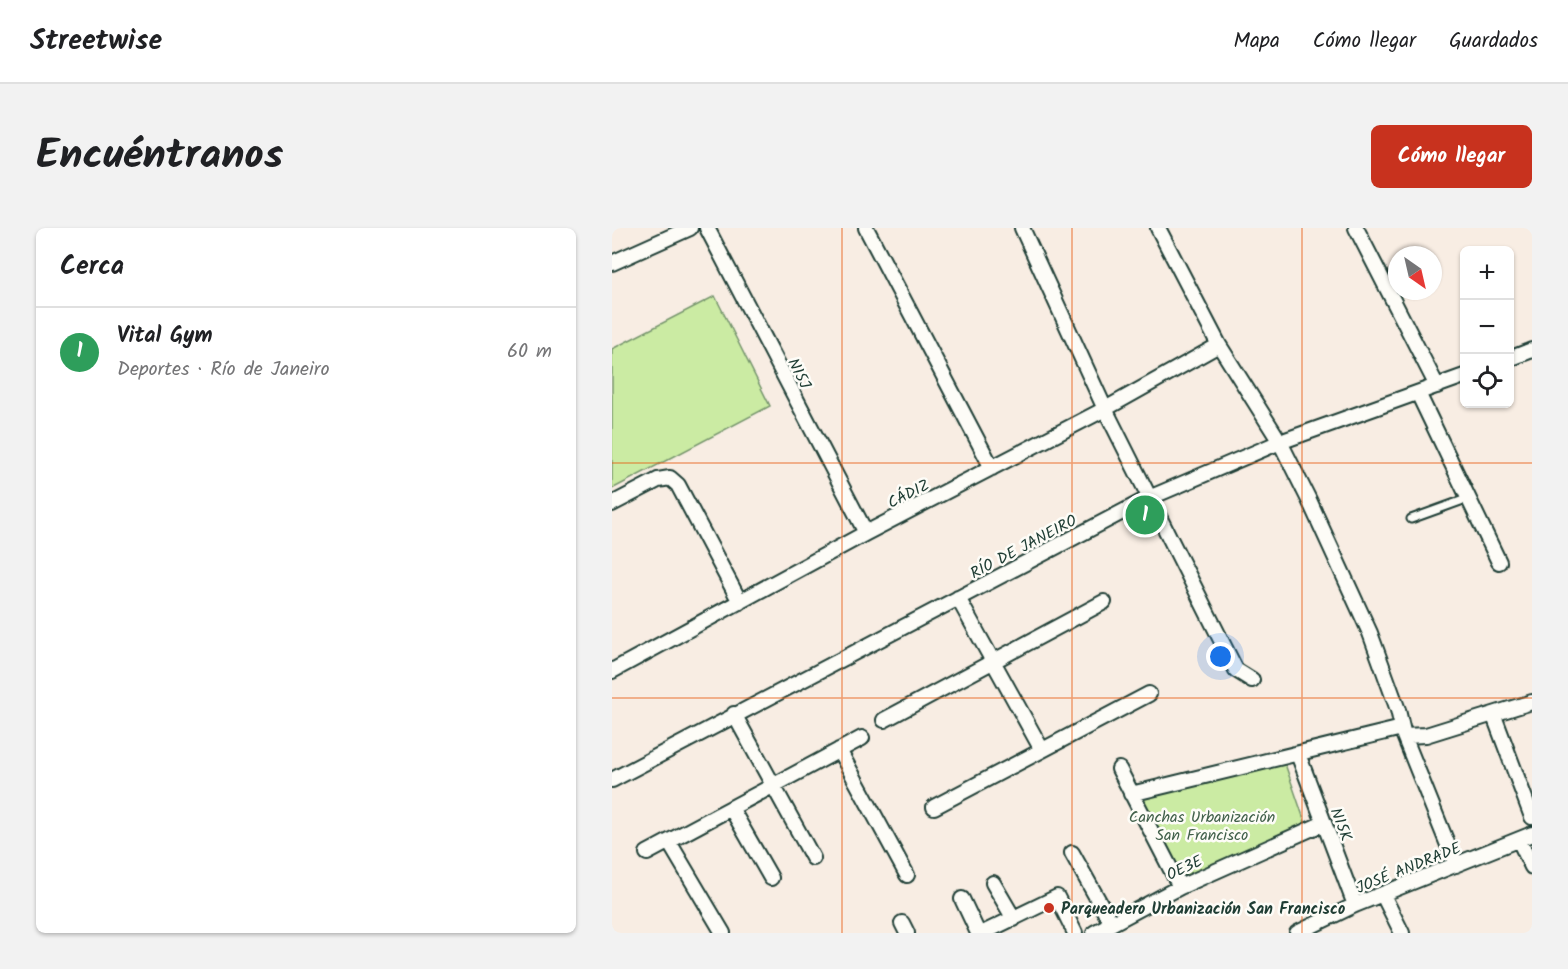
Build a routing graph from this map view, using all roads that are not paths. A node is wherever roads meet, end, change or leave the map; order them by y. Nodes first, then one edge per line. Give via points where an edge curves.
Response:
1 (690, 228) edge
2 (707, 228) edge
3 (866, 228) edge
4 (1022, 228) edge
5 (1158, 228) edge
6 (1356, 228) edge
7 (612, 263) edge
8 (1219, 345) junction
9 (1532, 350) edge
10 (1514, 357) edge
11 (1460, 377) edge
12 (1437, 386) junction
13 (1418, 393) junction
14 (1105, 409) junction
15 (1280, 442) junction
16 (992, 468) junction
17 (1149, 498) junction
18 (1469, 498) junction
19 (612, 504) edge
20 (1410, 519) dead end
21 (866, 533) junction
22 (1499, 562) dead end
23 (958, 598) junction
24 (740, 602) junction
25 (1104, 602) dead end
26 (993, 660) junction
27 (612, 671) edge
28 (1252, 680) dead end
29 (1149, 694) dead end
30 (1532, 702) edge
31 (734, 714) junction
32 (1494, 716) junction
33 (884, 720) dead end
34 (1403, 732) junction
35 (862, 738) dead end
36 (839, 750) junction
37 (1042, 750) junction
38 (1298, 754) junction
39 (1119, 769) dead end
40 (612, 780) edge
41 (773, 785) junction
42 (1131, 794) junction
43 (934, 807) dead end
44 (731, 808) junction
45 (1532, 817) edge
46 (1324, 823) junction
47 (1526, 837) edge
48 (669, 842) junction
49 (1072, 853) dead end
50 (647, 854) dead end
51 (813, 858) dead end
52 (1456, 865) junction
53 (1532, 867) edge
54 (908, 875) dead end
55 (771, 878) dead end
56 (993, 883) dead end
57 (1180, 887) junction
58 (1383, 895) junction
59 (962, 899) dead end
60 (1355, 905) junction
61 (1014, 919) junction
62 (1111, 923) junction
63 (723, 933) edge
64 (978, 933) edge
65 (983, 933) edge
66 (1075, 933) edge
67 (1094, 933) edge
68 (1297, 933) edge
69 (1402, 933) edge

1 - 7 street
2 - 21 street, N15J
3 - 16 street
4 - 14 street
5 - 8 street
6 - 12 street
8 - 14 street, CÁDIZ
8 - 15 street
9 - 10 street
11 - 12 street, RÍO DE JANEIRO
12 - 13 street, RÍO DE JANEIRO
13 - 15 street, RÍO DE JANEIRO
13 - 18 street
14 - 16 street, CÁDIZ
14 - 17 street
15 - 17 street, RÍO DE JANEIRO
15 - 34 street via 1370,633
16 - 21 street, CÁDIZ
17 - 23 street, RÍO DE JANEIRO
17 - 28 street via 1236,670
18 - 20 lane
18 - 22 street
19 - 24 street via 658,480 670,478 678,485
21 - 24 street, CÁDIZ
23 - 26 street
23 - 31 street, RÍO DE JANEIRO
24 - 27 street, CÁDIZ
25 - 26 street
26 - 33 street
26 - 37 street
29 - 37 street
30 - 32 street
31 - 40 street, RÍO DE JANEIRO
31 - 41 street
32 - 34 street via 1426,735
32 - 45 street
34 - 38 street
34 - 52 street
35 - 36 street
36 - 41 street
36 - 54 street
37 - 43 street
38 - 42 street
38 - 46 street, N15K
39 - 42 street
41 - 44 street
41 - 51 street
42 - 57 street
44 - 48 street
44 - 55 street
46 - 57 street, OE3E
46 - 60 street, N15K
47 - 52 street, JOSÉ ANDRADE
47 - 53 street
48 - 50 street
48 - 63 street
49 - 62 street
52 - 58 street, JOSÉ ANDRADE
56 - 61 street
57 - 62 street, OE3E
58 - 60 street, JOSÉ ANDRADE
58 - 69 street
59 - 64 street
60 - 68 street, JOSÉ ANDRADE
61 - 65 street
61 - 66 street via 1057,897
62 - 67 street, OE3E

